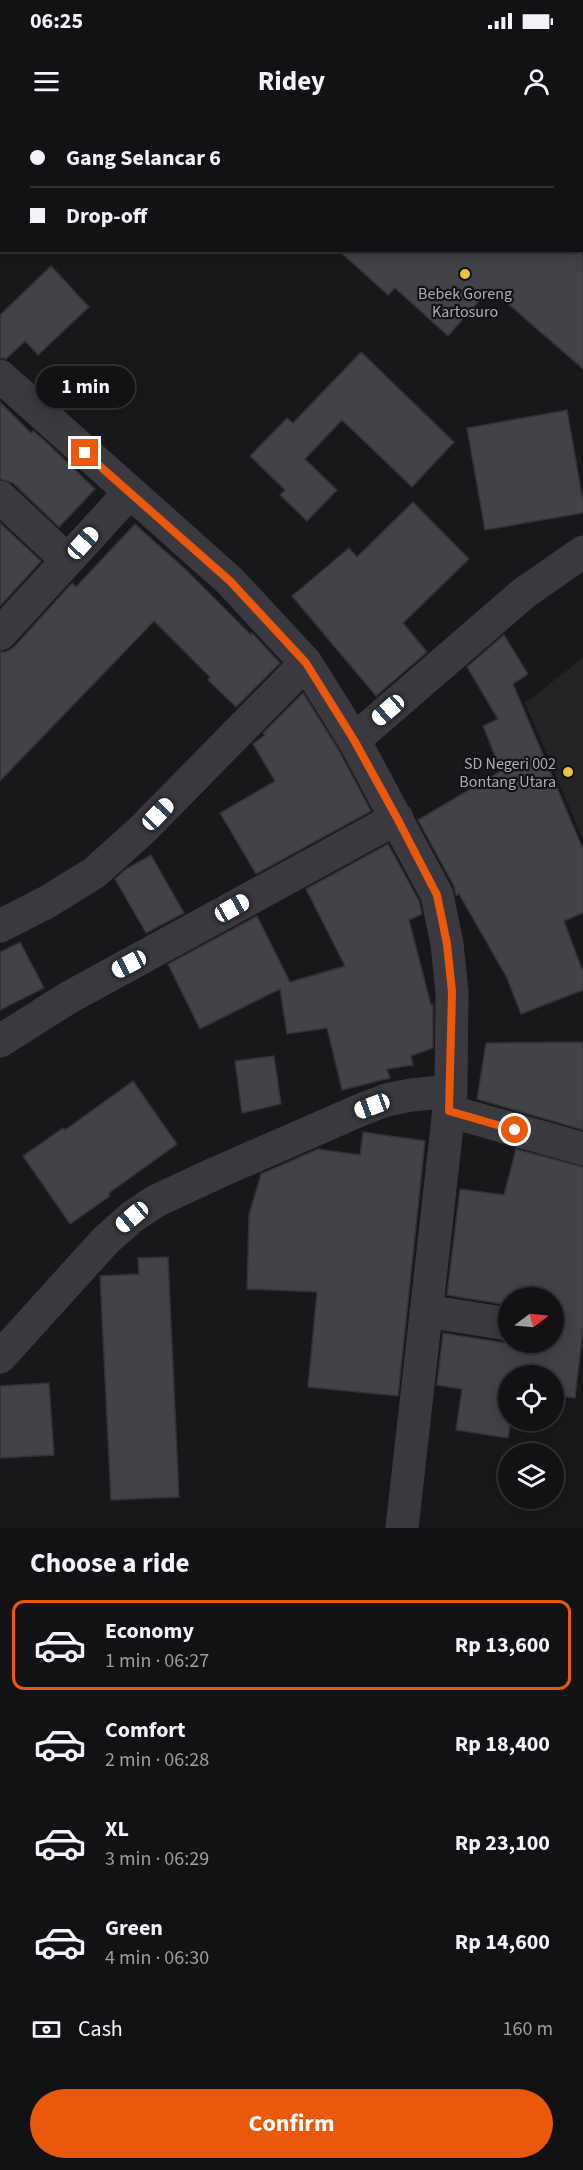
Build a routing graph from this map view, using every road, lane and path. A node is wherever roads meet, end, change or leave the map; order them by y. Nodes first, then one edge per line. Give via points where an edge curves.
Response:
1 (0, 376) edge
2 (130, 492) junction
3 (0, 497) edge
4 (583, 552) edge
5 (67, 560) junction
6 (0, 634) edge
7 (306, 663) junction
8 (354, 740) junction
9 (397, 818) junction
10 (0, 926) edge
11 (0, 1041) edge
12 (450, 1101) junction
13 (583, 1149) edge
14 (426, 1311) junction
15 (498, 1322) edge
16 (0, 1356) edge
17 (402, 1528) edge

1 - 2 street
2 - 5 street
2 - 7 street via 230,581
3 - 5 street
4 - 8 street via 524,593
5 - 6 street
7 - 8 street
7 - 10 street via 142,830 94,873
8 - 9 street
9 - 11 street via 68,998
9 - 12 street via 437,895 447,944 452,992
12 - 13 street
12 - 14 street
12 - 16 street via 411,1095 386,1100 156,1201 106,1240
14 - 15 street
14 - 17 street

